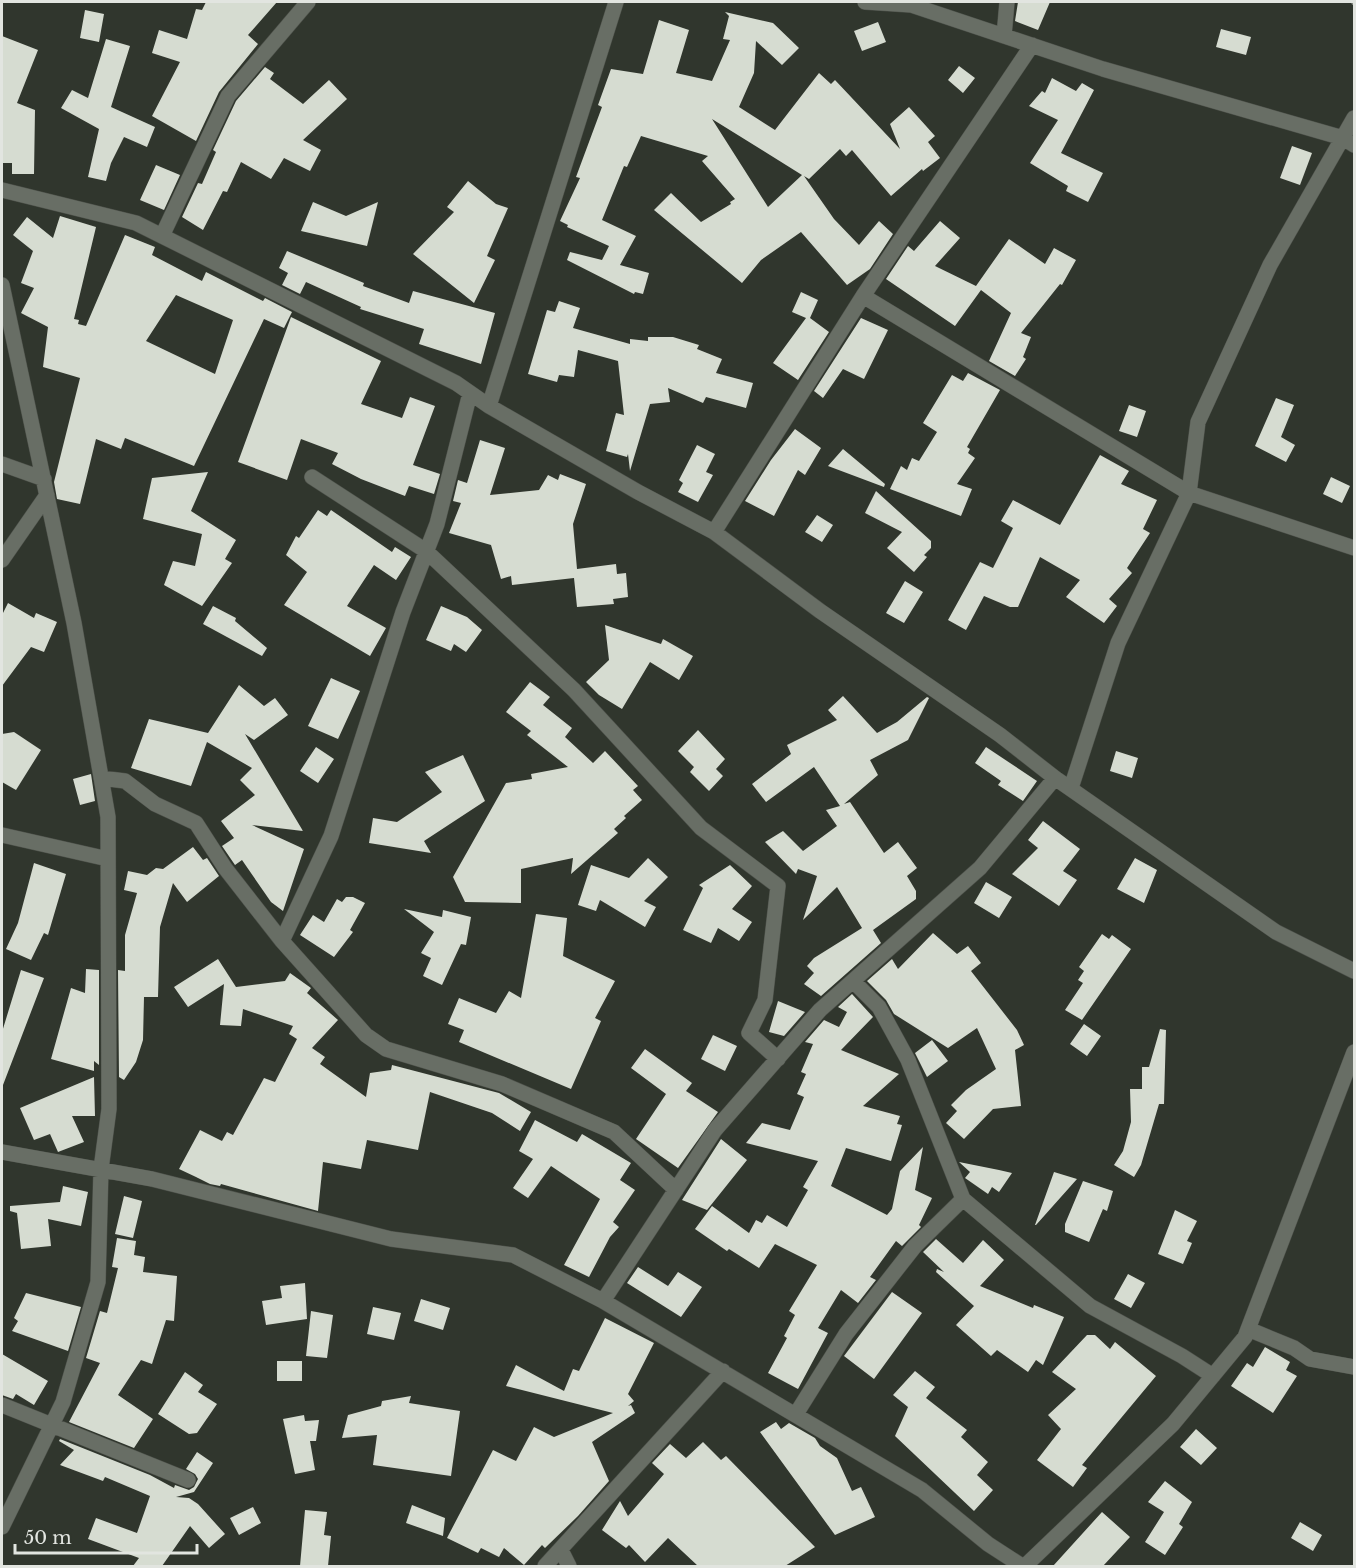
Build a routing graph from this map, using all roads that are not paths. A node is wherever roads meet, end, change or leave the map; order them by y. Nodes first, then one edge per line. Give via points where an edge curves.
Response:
1 (308, 2) edge
2 (616, 2) edge
3 (865, 2) edge
4 (1007, 2) edge
5 (1004, 36) junction
6 (1032, 45) junction
7 (1354, 118) edge
8 (1349, 142) edge
9 (2, 190) edge
10 (162, 236) junction
11 (2, 285) edge
12 (863, 296) junction
13 (470, 393) junction
14 (489, 406) junction
15 (2, 464) edge
16 (312, 477) dead end
17 (44, 479) junction
18 (1189, 493) junction
19 (47, 495) junction
20 (714, 532) junction
21 (1354, 548) edge
22 (426, 551) junction
23 (2, 560) edge
24 (101, 778) junction
25 (1055, 778) junction
26 (1071, 788) junction
27 (2, 835) edge
28 (108, 859) junction
29 (282, 940) junction
30 (1354, 971) edge
31 (853, 981) junction
32 (1354, 1052) edge
33 (778, 1059) junction
34 (2, 1152) edge
35 (101, 1169) junction
36 (676, 1190) junction
37 (963, 1199) junction
38 (603, 1301) junction
39 (1248, 1329) junction
40 (1354, 1367) edge
41 (723, 1371) junction
42 (1213, 1376) junction
43 (2, 1405) edge
44 (796, 1414) junction
45 (50, 1424) junction
46 (188, 1480) dead end
47 (2, 1527) edge
48 (561, 1550) junction
49 (1016, 1565) edge
50 (545, 1566) edge
51 (569, 1566) edge

1 - 10 street via 228,96
2 - 14 street
3 - 5 street via 911,5
4 - 5 street
5 - 6 street
6 - 8 street
6 - 12 street
7 - 8 street
8 - 18 street via 1270,265 1198,422
9 - 10 street via 136,223
10 - 13 street
11 - 17 street
12 - 18 street
12 - 20 street
13 - 14 street
13 - 22 street via 440,513
14 - 20 street
15 - 17 street
16 - 22 street
17 - 19 street
18 - 21 street
18 - 26 street via 1118,643
19 - 23 street
19 - 24 street
20 - 25 street
22 - 29 street via 331,836
22 - 33 street via 574,690 701,828 778,886 765,1000 749,1033
24 - 28 street via 108,817
24 - 29 street via 125,781 155,804 196,823 225,868
25 - 26 street
25 - 31 street via 980,868
26 - 30 street via 1276,932
27 - 28 street
28 - 35 street via 109,1109
29 - 36 street via 328,996 366,1035 386,1049 502,1084 614,1132
31 - 33 street via 820,1010
31 - 37 street via 879,1007 908,1060
32 - 39 street
33 - 36 street via 715,1130
34 - 35 street
35 - 38 street via 391,1239 513,1255
35 - 45 street via 98,1282 63,1402
36 - 38 street
37 - 42 street via 1090,1306
37 - 44 street via 915,1246 852,1325
38 - 41 street
39 - 40 street via 1310,1359
39 - 42 street
41 - 44 street
41 - 48 street
42 - 49 street via 1173,1424
43 - 45 street
44 - 49 street via 922,1490
45 - 46 street
45 - 47 street
48 - 50 street
48 - 51 street

